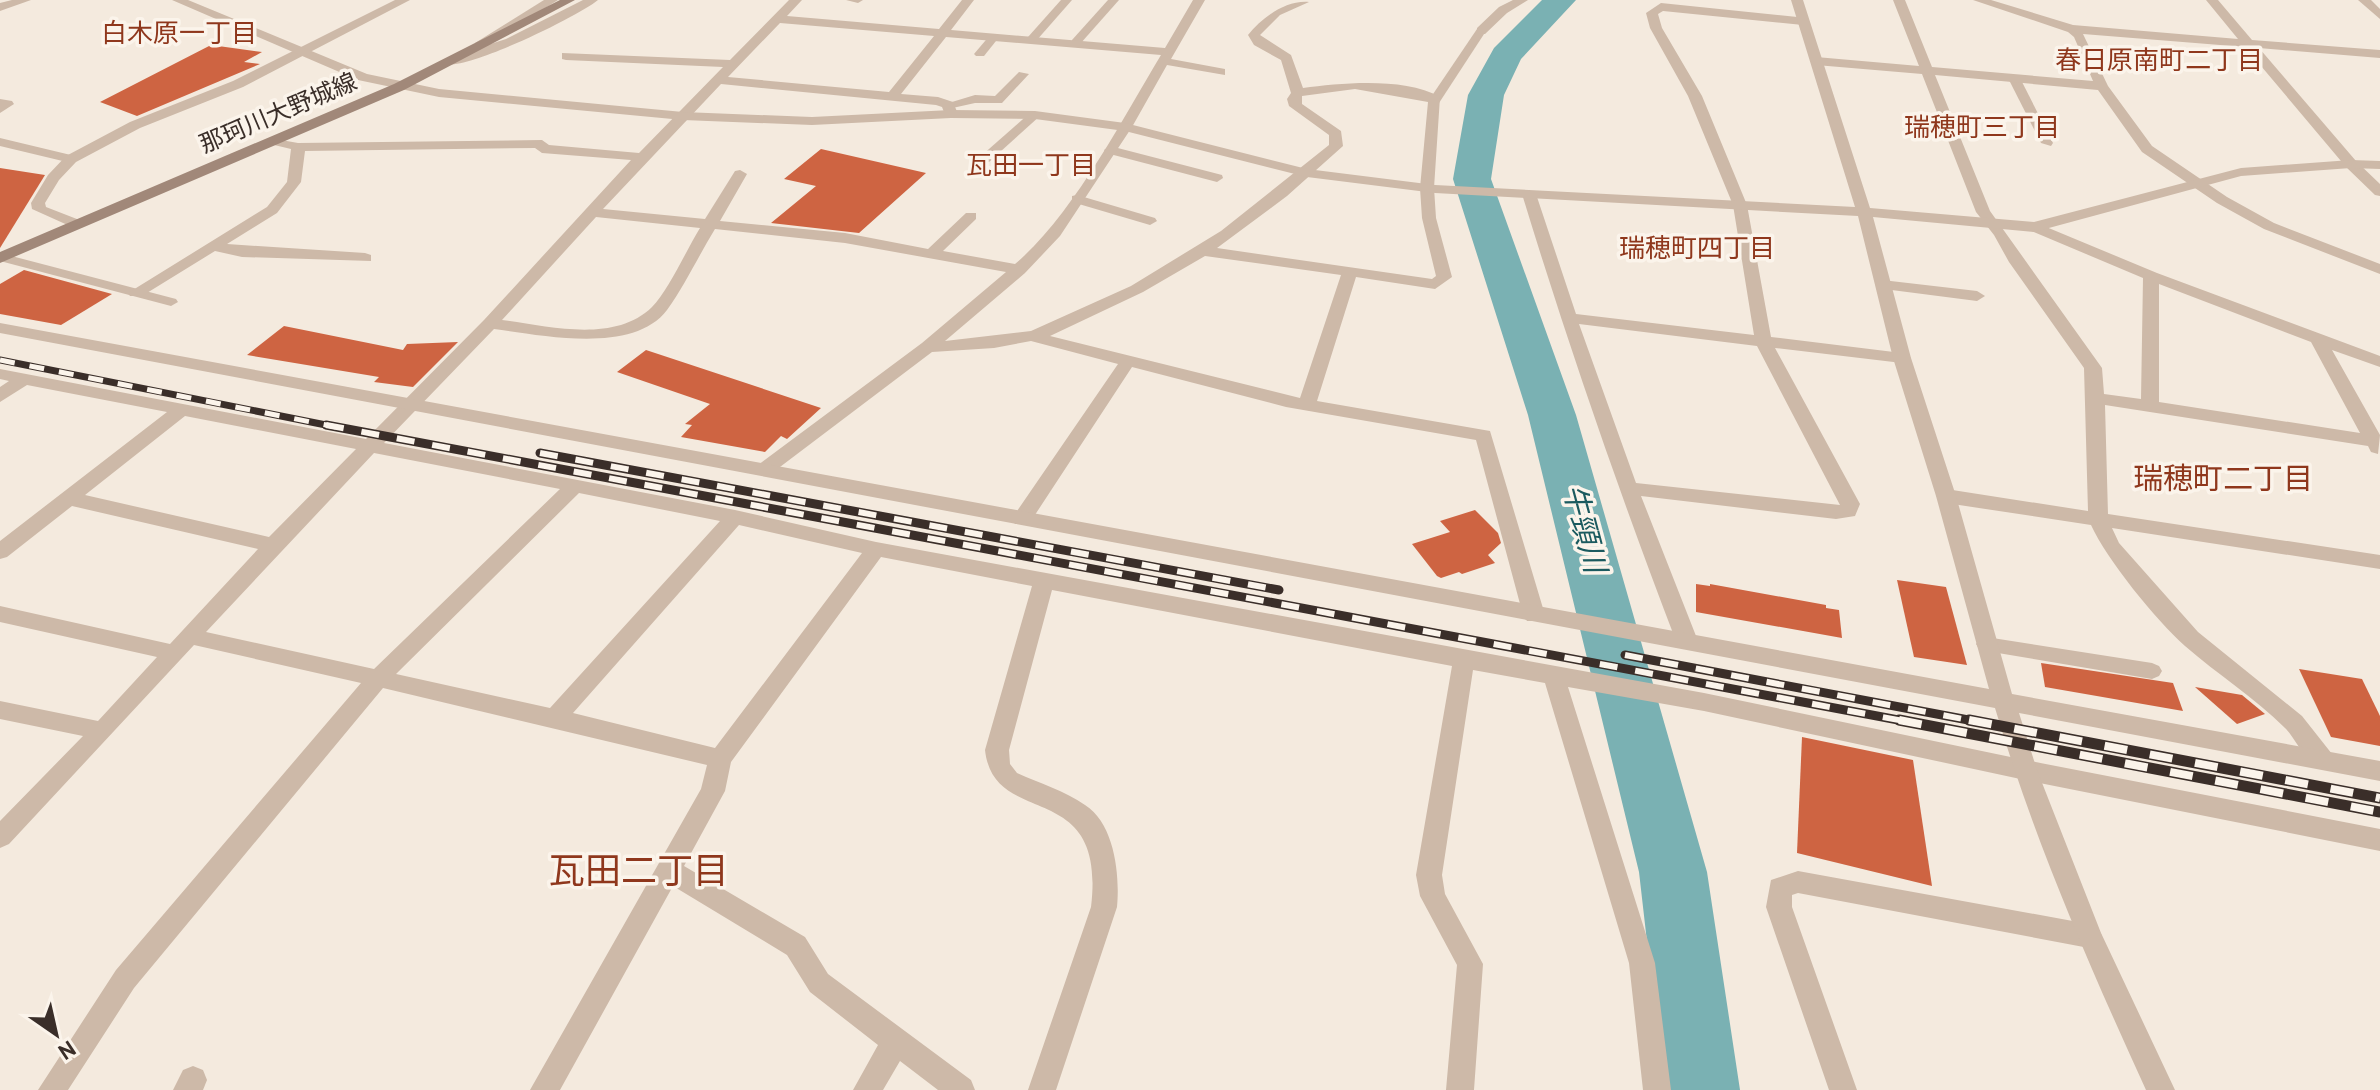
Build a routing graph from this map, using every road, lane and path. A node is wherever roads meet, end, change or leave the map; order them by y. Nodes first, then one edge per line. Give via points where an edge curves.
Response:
1 (25, 0) edge
2 (178, 0) edge
3 (404, 0) edge
4 (552, 0) edge
5 (569, 0) edge
6 (592, 0) edge
7 (796, 0) edge
8 (851, 0) edge
9 (858, 0) edge
10 (968, 0) edge
11 (1067, 0) edge
12 (1114, 0) edge
13 (1199, 0) edge
14 (1522, 0) edge
15 (1797, 0) edge
16 (1899, 0) edge
17 (1979, 0) edge
18 (2212, 0) edge
19 (2364, 0) edge
20 (1303, 2) dead end
21 (0, 7) edge
22 (2380, 15) edge
23 (778, 19) junction
24 (1803, 21) junction
25 (2072, 29) junction
26 (1481, 31) joint
27 (944, 32) junction
28 (995, 36) junction
29 (1032, 39) junction
30 (1076, 42) junction
31 (2250, 43) junction
32 (300, 52) junction
33 (980, 54) dead end
34 (2380, 54) edge
35 (566, 56) dead end
36 (1166, 56) junction
37 (1816, 61) junction
38 (448, 63) junction
39 (734, 64) junction
40 (1924, 70) junction
41 (1220, 72) dead end
42 (1023, 74) dead end
43 (2014, 78) junction
44 (719, 80) junction
45 (2102, 86) junction
46 (399, 87) junction
47 (1298, 93) junction
48 (892, 97) junction
49 (1435, 100) junction
50 (950, 109) junction
51 (1035, 115) junction
52 (683, 116) junction
53 (1125, 127) junction
54 (275, 141) junction
55 (0, 142) edge
56 (2047, 143) dead end
57 (298, 147) junction
58 (1110, 150) junction
59 (642, 157) junction
60 (71, 159) junction
61 (985, 159) dead end
62 (2351, 164) junction
63 (2380, 165) edge
64 (1307, 173) junction
65 (740, 174) dead end
66 (1217, 178) dead end
67 (2198, 182) junction
68 (1431, 188) junction
69 (2380, 192) edge
70 (1529, 194) junction
71 (1077, 199) junction
72 (1740, 205) junction
73 (593, 212) junction
74 (1864, 212) junction
75 (971, 216) dead end
76 (1150, 221) dead end
77 (709, 223) junction
78 (77, 224) junction
79 (1992, 225) junction
80 (2034, 227) junction
81 (213, 246) junction
82 (1206, 251) junction
83 (931, 254) junction
84 (1, 258) edge
85 (365, 258) dead end
86 (2380, 269) edge
87 (1019, 270) junction
88 (1350, 272) junction
89 (2151, 276) junction
90 (1882, 285) junction
91 (136, 293) junction
92 (1977, 296) dead end
93 (171, 302) dead end
94 (1567, 318) junction
95 (490, 324) junction
96 (0, 328) edge
97 (1030, 336) junction
98 (2318, 340) junction
99 (1763, 341) junction
100 (928, 347) junction
101 (1902, 358) junction
102 (1128, 361) junction
103 (2380, 362) edge
104 (0, 374) edge
105 (24, 378) junction
106 (0, 396) edge
107 (2096, 398) junction
108 (1307, 404) junction
109 (410, 405) junction
110 (2150, 408) junction
111 (181, 410) junction
112 (2377, 446) edge
113 (370, 447) junction
114 (765, 469) junction
115 (574, 487) junction
116 (1627, 488) junction
117 (1946, 496) junction
118 (68, 498) junction
119 (735, 517) junction
120 (1022, 519) junction
121 (2098, 519) junction
122 (273, 545) junction
123 (876, 549) junction
124 (0, 552) edge
125 (2380, 562) edge
126 (1044, 580) junction
127 (0, 614) edge
128 (1534, 615) junction
129 (1687, 641) junction
130 (181, 644) junction
131 (1986, 644) junction
132 (1464, 660) junction
133 (2152, 671) dead end
134 (1553, 674) junction
135 (378, 678) junction
136 (2004, 699) junction
137 (0, 710) edge
138 (555, 718) junction
139 (103, 731) junction
140 (720, 759) junction
141 (2324, 761) junction
142 (2025, 770) junction
143 (2380, 771) edge
144 (0, 837) edge
145 (2380, 840) edge
146 (667, 869) junction
147 (2089, 936) junction
148 (896, 1041) junction
149 (52, 1090) edge
150 (544, 1090) edge
151 (867, 1090) edge
152 (961, 1090) edge
153 (1042, 1090) edge
154 (1460, 1090) edge
155 (1657, 1090) edge
156 (1843, 1090) edge
157 (2161, 1090) edge

1 - 21 street
2 - 32 street
3 - 32 street
4 - 38 street
5 - 38 main road, 那珂川大野城線
6 - 38 street via 510,42
7 - 23 street
8 - 9 lane
10 - 27 street
11 - 29 lane
12 - 30 lane
13 - 36 street
14 - 26 street
15 - 24 street
16 - 40 street
17 - 25 street
18 - 31 street
19 - 22 street
20 - 47 street via 1276,12 1254,35 1287,58
23 - 27 street
23 - 39 street
24 - 37 street
24 - 72 street via 1661,7 1652,13
25 - 31 street
25 - 45 street
26 - 49 lane
27 - 28 street
27 - 48 street
28 - 29 street
28 - 33 lane
29 - 30 street
30 - 36 street
31 - 34 street
31 - 62 street
32 - 46 street
32 - 60 street
35 - 39 street
36 - 41 street
36 - 53 street
37 - 40 street
37 - 74 street
38 - 46 main road, 那珂川大野城線
39 - 44 street
40 - 43 street
40 - 79 street
42 - 50 lane via 998,100 975,99
43 - 45 street
43 - 56 lane
44 - 48 street
44 - 52 street
45 - 67 street via 2147,149
46 - 52 street
46 - 54 main road, 那珂川大野城線
47 - 49 street via 1355,85
47 - 64 street via 1296,106 1329,127 1338,140
48 - 50 street
49 - 68 street
50 - 51 street
50 - 52 street via 812,121
51 - 53 street
51 - 61 lane
52 - 59 street
53 - 58 street
53 - 64 street
54 - 57 street
54 - 78 main road, 那珂川大野城線
55 - 60 lane
57 - 59 street via 542,144 542,149
57 - 81 street via 294,182 272,210
58 - 66 lane
58 - 71 street
59 - 73 street
60 - 78 street via 38,203 39,209
62 - 63 street
62 - 67 street via 2241,172
62 - 69 street
64 - 68 street
64 - 82 street
65 - 77 street
67 - 80 street
67 - 86 street via 2269,226
68 - 70 street
68 - 88 street via 1429,218 1444,277 1435,284
70 - 72 street
70 - 94 street
71 - 76 lane
71 - 87 street via 1055,233
72 - 74 street
72 - 99 street
73 - 77 street
73 - 95 street
74 - 79 street
74 - 90 street
75 - 83 street
77 - 83 street
77 - 95 street via 650,318 616,332 595,333
78 - 84 main road, 那珂川大野城線
79 - 80 street
79 - 107 street via 2088,357
80 - 89 street
81 - 85 street
81 - 91 street
82 - 88 street
82 - 97 street via 1112,302
83 - 87 street
84 - 91 lane
87 - 100 street
88 - 108 street
89 - 98 street
89 - 110 street
90 - 92 street
90 - 101 street
91 - 93 lane
94 - 99 street
94 - 116 street
95 - 109 street
96 - 109 street
97 - 100 street
97 - 102 street
98 - 103 street
98 - 112 street
99 - 101 street
99 - 116 street via 1850,504 1848,511
100 - 114 street
101 - 117 street
102 - 108 street
102 - 120 street
104 - 105 street
105 - 106 street
105 - 111 street
107 - 110 street
107 - 121 street
108 - 128 street via 1484,435
109 - 113 street
109 - 114 street
110 - 112 street
111 - 113 street
111 - 118 street
113 - 115 street
113 - 122 street
114 - 120 street
115 - 119 street
115 - 135 street
116 - 129 street
117 - 121 street
117 - 131 street
118 - 122 street
118 - 124 street
119 - 123 street
119 - 138 street
120 - 128 street
121 - 125 street
121 - 141 street via 2111,547 2150,596 2190,638 2294,722
122 - 130 street
123 - 126 street
123 - 140 street
126 - 132 street
126 - 153 street via 997,750 999,767 1009,780 1088,822 1107,880 1104,907
127 - 130 street
128 - 129 street
129 - 136 street
130 - 135 street
130 - 139 street
131 - 133 lane
131 - 136 street
132 - 134 street
132 - 154 street via 1429,875 1433,896 1470,964
134 - 142 street
134 - 155 street via 1642,963
135 - 138 street
135 - 149 street via 125,979
136 - 141 street
136 - 142 street
137 - 139 street
138 - 140 street
139 - 144 street
140 - 146 street via 713,791
141 - 143 street
142 - 145 street
142 - 147 street
146 - 148 street via 796,946 819,983
146 - 150 street
147 - 156 street via 1798,882 1780,888 1779,907
147 - 157 street
148 - 151 street
148 - 152 street

